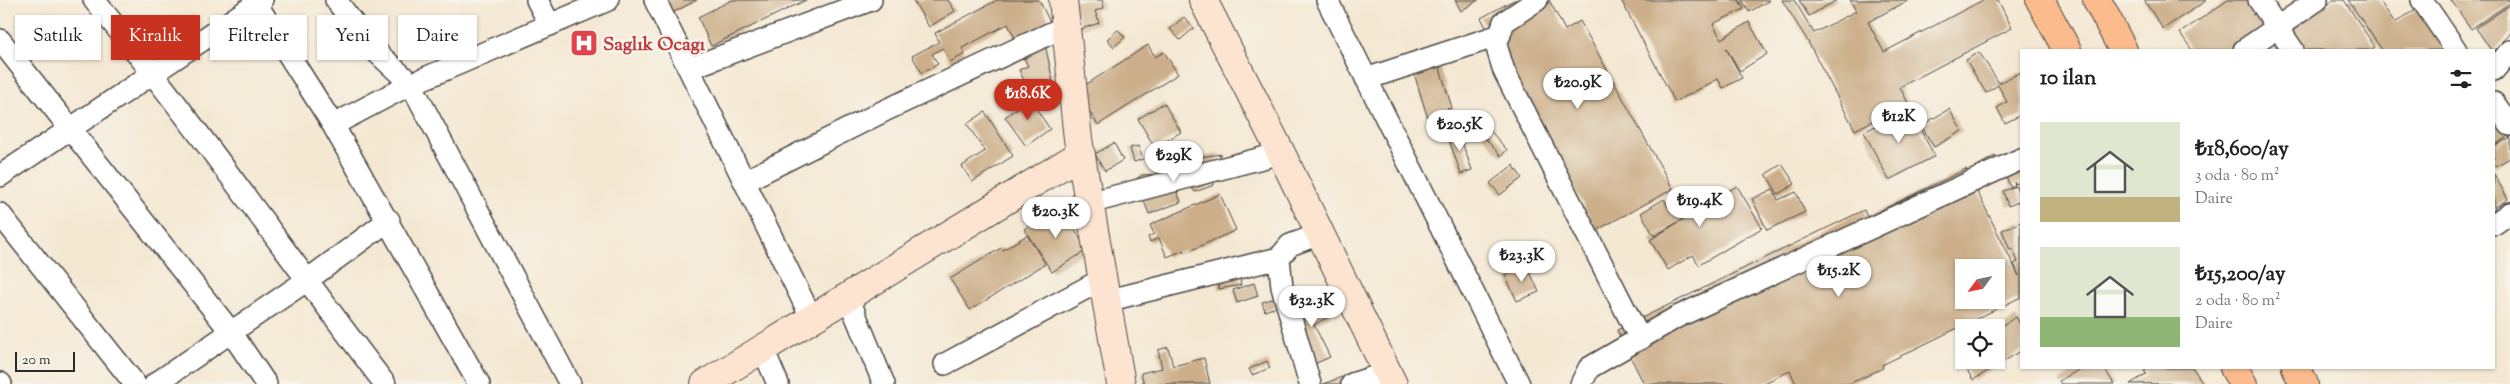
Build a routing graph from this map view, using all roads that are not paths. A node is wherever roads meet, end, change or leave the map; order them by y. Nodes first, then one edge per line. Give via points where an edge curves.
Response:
1 (94, 0) edge
2 (336, 0) edge
3 (537, 0) edge
4 (608, 0) edge
5 (655, 0) edge
6 (871, 0) edge
7 (1063, 0) edge
8 (1203, 0) edge
9 (1327, 0) edge
10 (1537, 0) edge
11 (2040, 0) edge
12 (2096, 0) edge
13 (2259, 0) edge
14 (2317, 0) edge
15 (2422, 0) edge
16 (258, 1) edge
17 (550, 25) junction
18 (1064, 27) junction
19 (2279, 27) junction
20 (1500, 35) junction
21 (0, 40) edge
22 (2066, 49) edge
23 (2123, 49) edge
24 (2246, 49) edge
25 (2292, 49) edge
26 (2455, 49) edge
27 (2510, 51) edge
28 (690, 68) junction
29 (2495, 69) edge
30 (154, 72) junction
31 (1366, 79) junction
32 (411, 84) junction
33 (2495, 104) edge
34 (333, 124) junction
35 (2510, 125) edge
36 (69, 130) junction
37 (1281, 153) junction
38 (1081, 154) junction
39 (2020, 159) edge
40 (0, 176) edge
41 (745, 181) junction
42 (1089, 203) junction
43 (2510, 213) edge
44 (0, 214) edge
45 (389, 220) junction
46 (2495, 223) edge
47 (1320, 234) junction
48 (1279, 258) junction
49 (306, 282) junction
50 (1104, 290) junction
51 (848, 297) junction
52 (812, 320) junction
53 (231, 332) junction
54 (1640, 339) junction
55 (763, 349) junction
56 (945, 364) dead end
57 (2235, 369) edge
58 (2296, 369) edge
59 (1390, 380) edge
60 (134, 384) edge
61 (155, 384) edge
62 (266, 384) edge
63 (385, 384) edge
64 (479, 384) edge
65 (570, 384) edge
66 (705, 384) edge
67 (778, 384) edge
68 (884, 384) edge
69 (1121, 384) edge
70 (1310, 384) edge
71 (1352, 384) edge
72 (1519, 384) edge
73 (1580, 384) edge
74 (2243, 384) edge
75 (2304, 384) edge

1 - 30 street
2 - 32 street via 370,46
3 - 17 street
4 - 17 street
5 - 28 street
6 - 28 street
7 - 18 main road
8 - 37 main road
9 - 31 street
10 - 20 street via 1504,22
11 - 22 highway
12 - 23 highway
13 - 19 street
14 - 19 street
15 - 26 street
16 - 30 street
16 - 34 street
17 - 32 street
18 - 38 main road
18 - 41 street via 884,111
19 - 24 street
19 - 25 street
20 - 31 street
20 - 54 street via 1496,45 1504,71
21 - 36 street
27 - 29 street
28 - 41 street
30 - 36 street
30 - 49 street
31 - 72 street
32 - 34 street
32 - 65 street
33 - 35 street
34 - 45 street
36 - 40 street
36 - 53 street
37 - 42 street
37 - 47 main road
38 - 42 main road
38 - 51 main road
39 - 54 street via 1677,317
41 - 52 street
42 - 50 main road
43 - 46 street
44 - 60 street
45 - 49 street
45 - 64 street
47 - 48 street via 1290,245
47 - 59 main road
48 - 50 street
48 - 70 street via 1282,287
49 - 53 street
49 - 63 street
50 - 56 street
50 - 69 main road
51 - 52 main road
51 - 68 street
52 - 55 main road
53 - 61 street
53 - 62 street
54 - 73 street via 1589,368
55 - 66 main road
55 - 67 street
57 - 74 highway
58 - 75 highway
59 - 71 street

